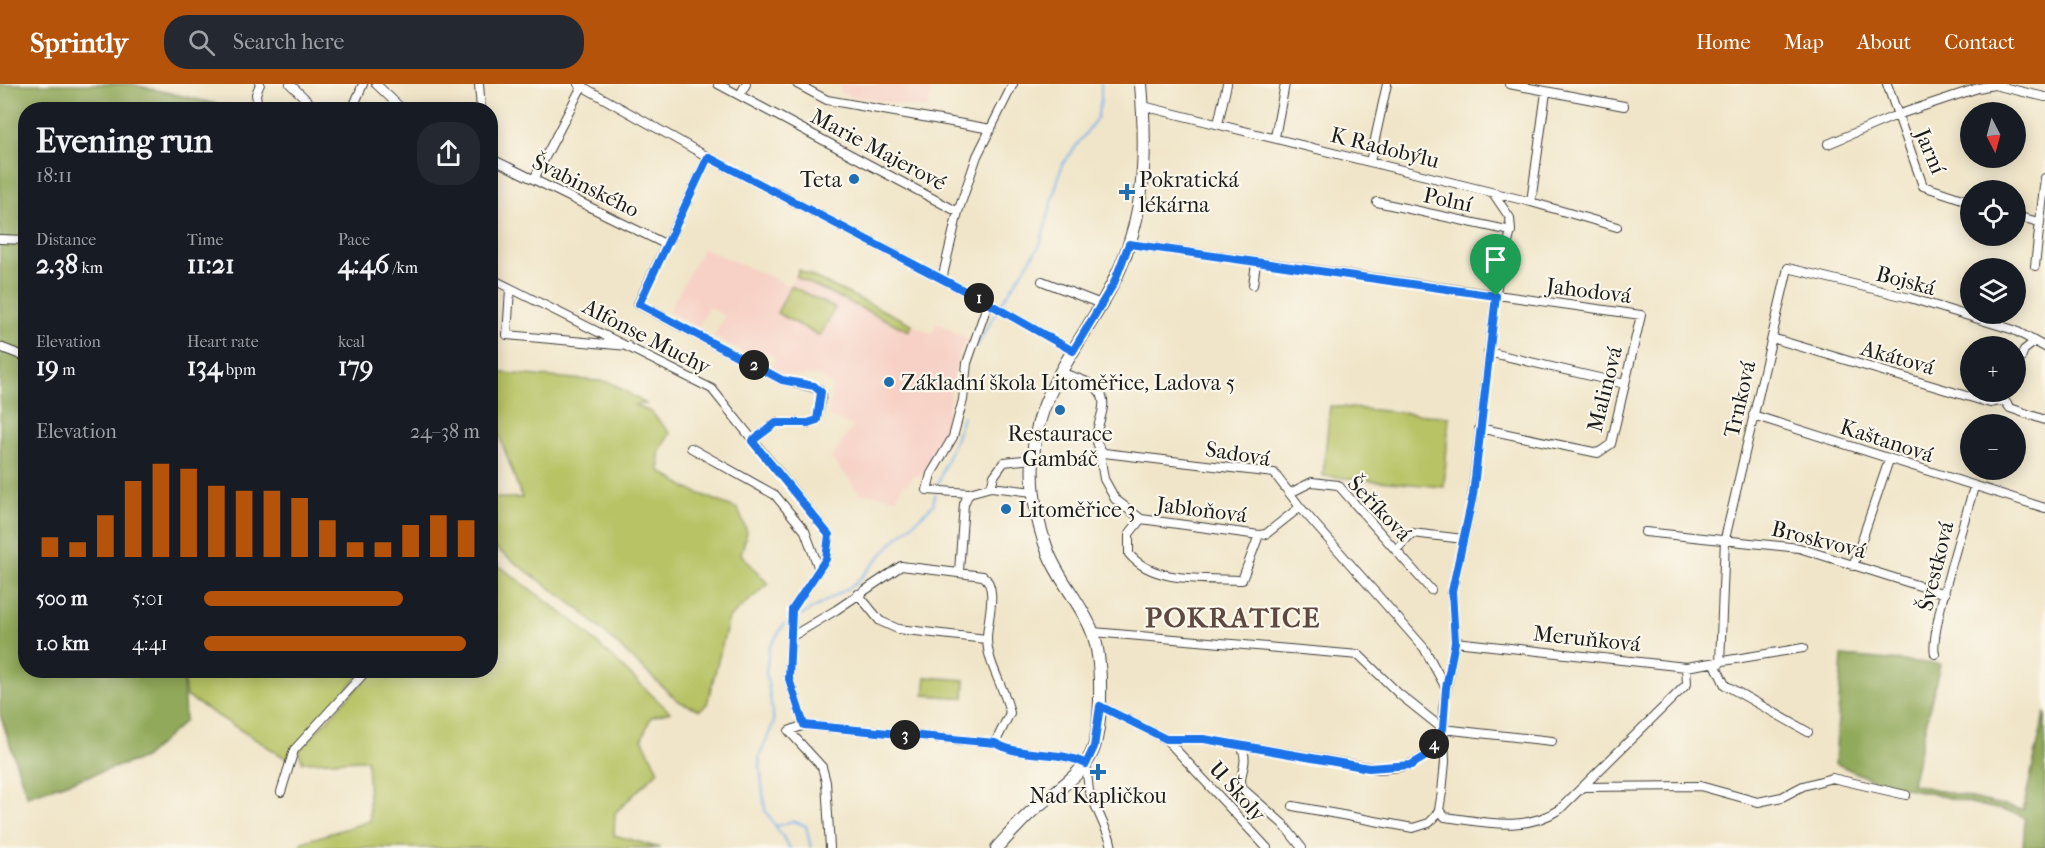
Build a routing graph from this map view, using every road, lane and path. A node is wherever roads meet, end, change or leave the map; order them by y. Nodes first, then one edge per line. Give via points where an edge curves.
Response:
1 (260, 84) edge
2 (290, 84) edge
3 (363, 84) edge
4 (376, 84) edge
5 (479, 84) edge
6 (718, 84) edge
7 (746, 84) edge
8 (797, 84) edge
9 (1013, 84) edge
10 (1141, 84) edge
11 (1227, 84) edge
12 (1285, 84) edge
13 (1388, 84) edge
14 (1509, 84) edge
15 (1887, 84) edge
16 (581, 85) edge
17 (1546, 92) junction
18 (740, 95) junction
19 (2045, 97) edge
20 (257, 102) edge
21 (309, 102) edge
22 (355, 102) edge
23 (395, 102) edge
24 (480, 102) edge
25 (1143, 106) junction
26 (1624, 106) dead end
27 (1897, 115) junction
28 (1218, 124) junction
29 (991, 129) junction
30 (1275, 137) junction
31 (1828, 144) dead end
32 (708, 157) junction
33 (498, 162) edge
34 (1371, 162) junction
35 (2045, 178) edge
36 (534, 179) junction
37 (1493, 193) junction
38 (1960, 198) edge
39 (1377, 202) dead end
40 (1531, 202) junction
41 (958, 213) junction
42 (2026, 219) edge
43 (2039, 222) junction
44 (1617, 227) dead end
45 (1511, 231) junction
46 (0, 239) edge
47 (18, 240) edge
48 (665, 244) junction
49 (1129, 244) junction
50 (1256, 263) junction
51 (2035, 266) dead end
52 (1788, 268) joint
53 (942, 279) junction
54 (1041, 281) dead end
55 (498, 282) edge
56 (1253, 285) dead end
57 (510, 289) junction
58 (1496, 296) junction
59 (988, 303) junction
60 (1101, 304) junction
61 (1641, 315) joint
62 (1772, 338) junction
63 (2034, 342) junction
64 (628, 346) junction
65 (0, 347) edge
66 (2045, 347) edge
67 (2026, 348) edge
68 (1073, 351) junction
69 (1488, 352) junction
70 (18, 354) edge
71 (1061, 372) junction
72 (1625, 384) junction
73 (1960, 394) edge
74 (2008, 402) edge
75 (1753, 415) junction
76 (2045, 420) edge
77 (1479, 428) junction
78 (752, 441) junction
79 (691, 448) dead end
80 (1099, 448) junction
81 (1032, 459) junction
82 (1889, 460) junction
83 (991, 487) junction
84 (1974, 487) junction
85 (1033, 492) junction
86 (969, 493) junction
87 (1290, 493) junction
88 (1300, 507) junction
89 (2045, 508) edge
90 (1141, 519) junction
91 (1645, 532) dead end
92 (1259, 535) junction
93 (1464, 538) junction
94 (1725, 539) junction
95 (1396, 550) junction
96 (1853, 566) junction
97 (819, 569) junction
98 (959, 571) junction
99 (1431, 590) dead end
100 (858, 594) junction
101 (1945, 594) junction
102 (1093, 632) junction
103 (791, 637) junction
104 (986, 639) junction
105 (1455, 642) junction
106 (1803, 648) dead end
107 (1935, 654) dead end
108 (1717, 663) junction
109 (1686, 667) junction
110 (360, 678) edge
111 (1446, 688) junction
112 (1100, 706) junction
113 (804, 725) junction
114 (1443, 729) junction
115 (1808, 732) dead end
116 (1166, 739) junction
117 (1552, 741) dead end
118 (995, 743) junction
119 (1241, 746) junction
120 (1086, 764) junction
121 (1582, 787) junction
122 (281, 792) dead end
123 (1906, 795) dead end
124 (1293, 806) dead end
125 (1439, 810) junction
126 (1264, 845) edge
127 (830, 848) edge
128 (997, 848) edge
129 (1112, 848) edge
130 (1302, 848) edge

1 - 20 street
2 - 21 street
3 - 22 street
4 - 23 street
5 - 24 street
6 - 18 street, Marie Majerové
7 - 18 street
8 - 29 street via 827,100
9 - 29 street
10 - 25 street
11 - 28 street
12 - 30 street
13 - 34 street
14 - 17 street
15 - 27 street, Jarní
16 - 32 street
16 - 36 street
17 - 26 street
17 - 40 street
18 - 41 street, Marie Majerové
19 - 27 street via 1994,85
25 - 28 street, K Radobýlu
25 - 49 street via 1145,165
27 - 31 street
27 - 38 street, Jarní via 1923,186
28 - 30 street, K Radobýlu
29 - 41 street via 977,156
30 - 34 street, K Radobýlu
32 - 48 street
32 - 53 street
33 - 36 street, Švabinského
34 - 37 street, K Radobýlu
35 - 43 street
36 - 48 street, Švabinského
37 - 40 street, K Radobýlu
37 - 45 street via 1510,218
39 - 45 street, Polní
40 - 44 street, K Radobýlu
41 - 53 street
42 - 43 street
43 - 51 street
45 - 58 street
46 - 47 street
48 - 78 street via 639,304 782,380 819,388 819,416 812,423 776,423
49 - 50 street, Jahodová
49 - 60 street
50 - 56 street
50 - 58 street, Jahodová
52 - 62 street, Trnková
52 - 63 street, Bojská via 1920,301 2014,330
53 - 59 street
54 - 60 street
55 - 57 street, Alfonse Muchy
57 - 64 street, Alfonse Muchy
57 - 64 street via 507,335
58 - 61 street, Jahodová
58 - 69 street
59 - 68 street
59 - 86 street via 967,363 953,437 931,474 934,491
60 - 68 street
61 - 72 street, Malinová
62 - 73 street, Akátová
62 - 75 street, Trnková
63 - 66 street, Bojská
63 - 67 street
64 - 78 street, Alfonse Muchy via 712,389
65 - 70 street
68 - 71 street
69 - 72 street
69 - 77 street
71 - 80 street via 1101,393 1096,436
71 - 81 street via 1043,405
72 - 77 street, Malinová via 1611,444 1598,453
74 - 76 street, Akátová via 2010,408
75 - 82 street, Kaštanová
75 - 94 street, Trnková
77 - 93 street via 1473,495
78 - 97 street, Alfonse Muchy via 829,535 829,548
79 - 97 street via 775,495 805,531
80 - 87 street, Sadová via 1110,455 1274,473
80 - 90 street, Jabloňová via 1104,480 1115,500
81 - 83 street via 1004,462
81 - 85 street
82 - 84 street, Kaštanová
82 - 96 street
83 - 85 street
83 - 86 street
84 - 89 street, Kaštanová
84 - 101 street, Švestková
85 - 102 street via 1048,553
86 - 98 street via 964,504
87 - 88 street, Sadová
87 - 95 street, Šeříková via 1312,482 1338,485
88 - 92 street, Jabloňová via 1266,534
88 - 111 street, Sadová via 1424,648
90 - 92 street, Jabloňová
90 - 92 street via 1129,534 1127,548 1133,559 1147,569 1165,575 1242,580
91 - 94 street, Broskvová
93 - 95 street via 1412,533
93 - 105 street via 1452,591
94 - 96 street, Broskvová via 1799,548
94 - 108 street, Trnková
95 - 99 street, Šeříková
96 - 101 street, Broskvová
97 - 103 street, Alfonse Muchy via 792,610
98 - 100 street via 901,566
98 - 104 street via 983,576 990,583
100 - 103 street
100 - 104 street via 886,626
101 - 107 street, Švestková
102 - 112 street
102 - 114 street via 1359,655
103 - 113 street, Alfonse Muchy via 789,686
104 - 118 street via 1008,706 1009,719
105 - 109 street, Meruňková
105 - 111 street
106 - 108 street, Meruňková
108 - 109 street, Meruňková
108 - 115 street via 1725,685
109 - 121 street via 1687,684
110 - 122 street via 294,750
111 - 114 street
112 - 116 street, U Školy
112 - 120 street via 1094,747
113 - 118 street
113 - 127 street via 789,731 822,767
114 - 117 street
114 - 119 street via 1426,756 1401,767 1369,768
114 - 125 street via 1445,762
116 - 119 street via 1204,739
116 - 126 street, U Školy
118 - 120 street via 1011,750 1074,757
119 - 130 street via 1246,760 1243,789 1283,824
120 - 128 street
120 - 129 street via 1089,791
121 - 123 street via 1700,786 1758,802 1832,778
121 - 125 street via 1548,818 1526,825 1445,817
124 - 125 street via 1413,828 1429,823

